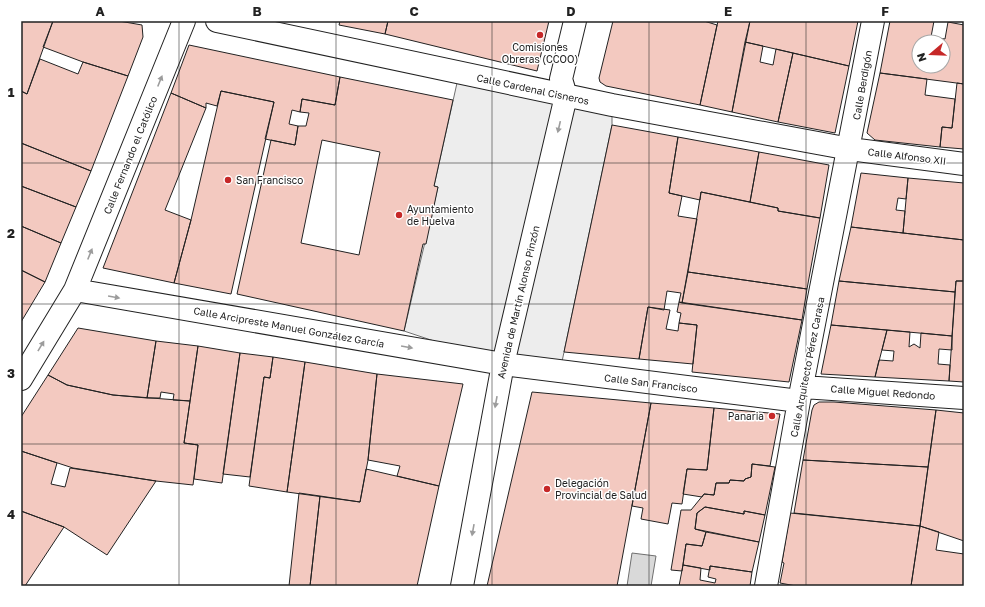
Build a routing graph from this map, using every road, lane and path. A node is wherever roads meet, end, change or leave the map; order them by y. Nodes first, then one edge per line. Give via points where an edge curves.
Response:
1 (184, 21) edge
2 (217, 21) edge
3 (574, 21) edge
4 (873, 21) edge
5 (566, 96) junction
6 (850, 149) junction
7 (964, 164) edge
8 (75, 290) junction
9 (503, 364) junction
10 (21, 380) edge
11 (801, 394) junction
12 (964, 398) edge
13 (462, 586) edge
14 (766, 586) edge

8 -> 1 street, Calle Fernando el Católico
2 - 5 street, Calle Cardenal Cisneros
3 - 5 street, Avenida de Martín Alonso Pinzón via 561,79
4 - 6 street, Calle Berdigón
5 - 6 street, Calle Cardenal Cisneros
5 -> 9 street, Avenida de Martín Alonso Pinzón
6 - 7 street, Calle Alfonso XII
6 - 11 street, Calle Arquitecto Pérez Carasa
8 -> 9 street, Calle Arcipreste Manuel González García
10 -> 8 street, Calle Fernando el Católico
9 - 11 street, Calle San Francisco
9 -> 13 street, Avenida de Martín Alonso Pinzón
11 - 12 street, Calle Miguel Redondo
11 - 14 street, Calle Arquitecto Pérez Carasa

